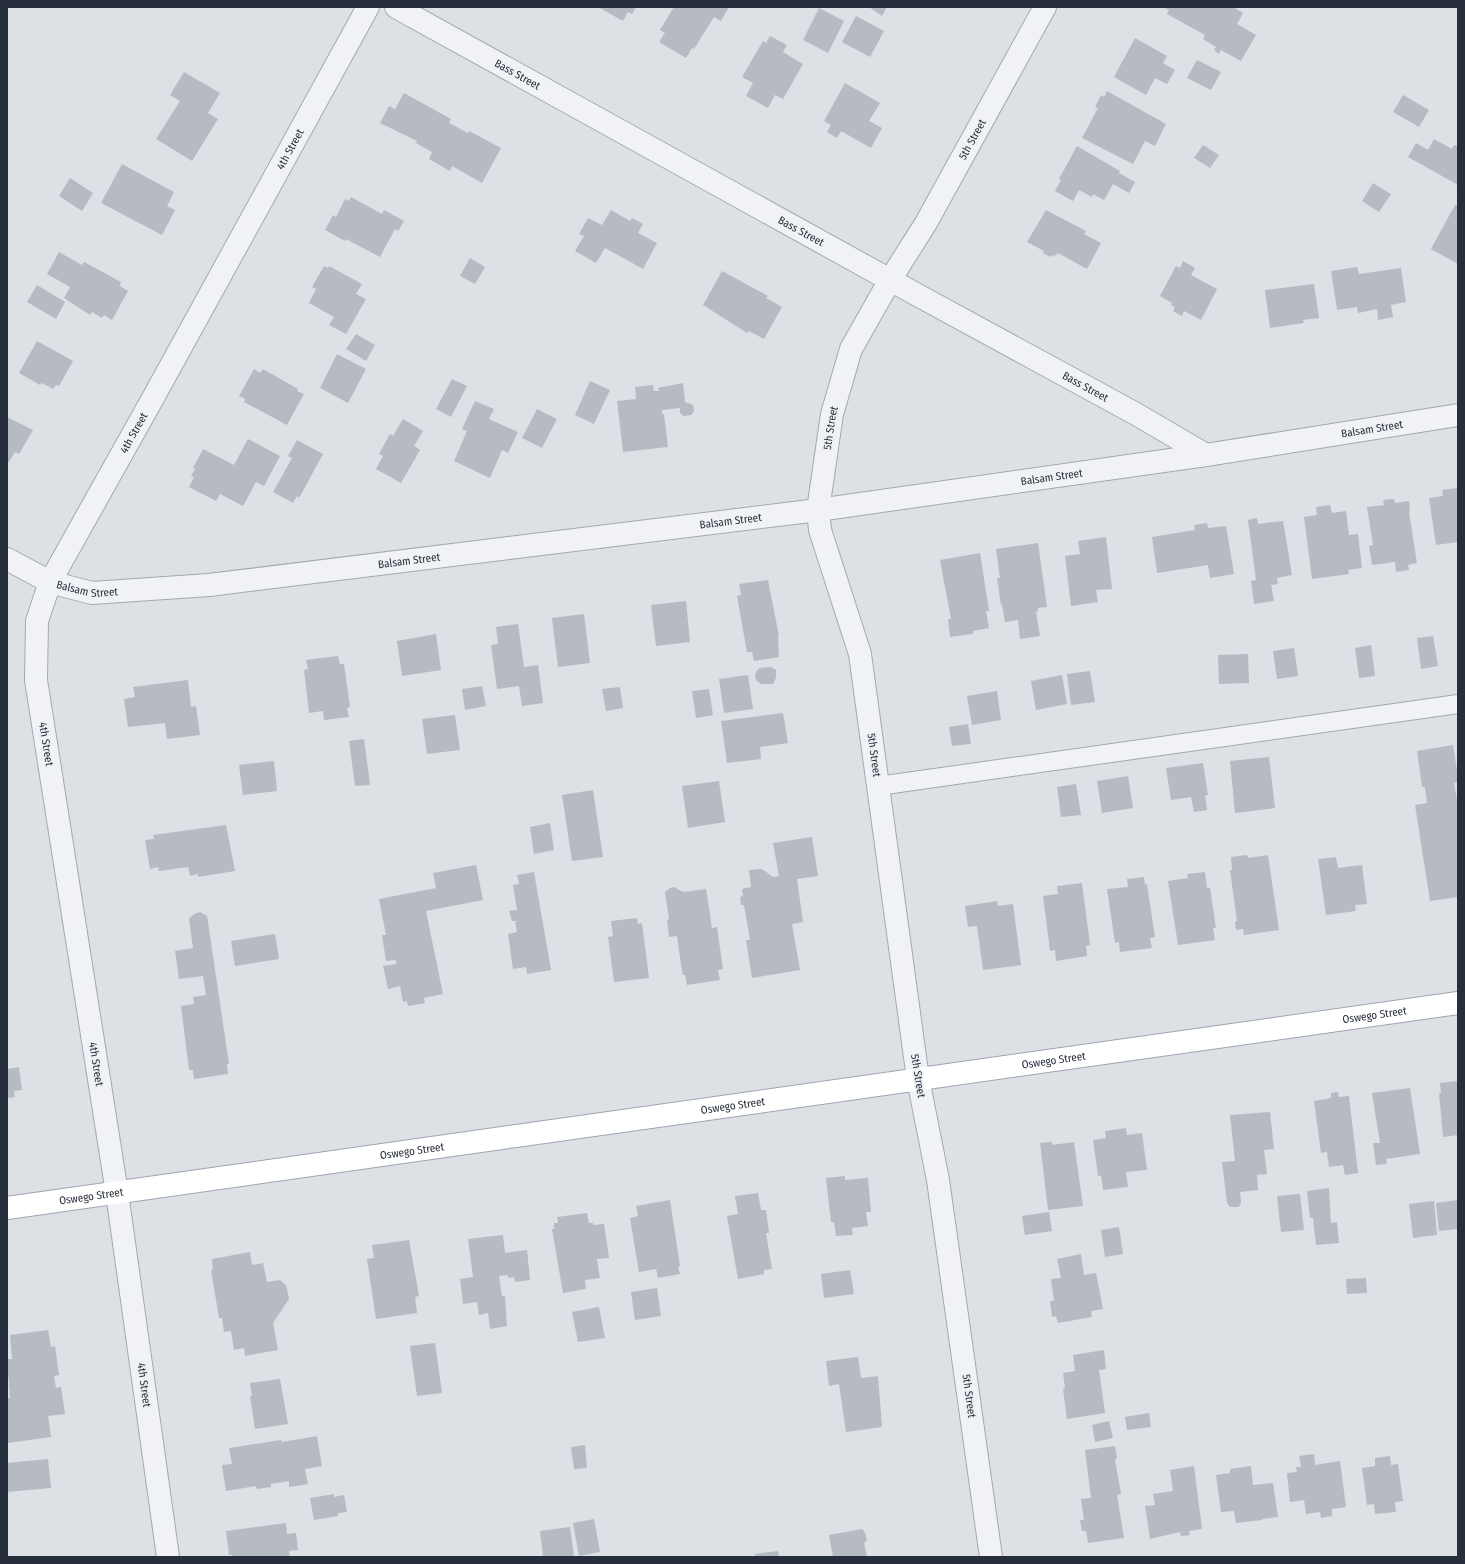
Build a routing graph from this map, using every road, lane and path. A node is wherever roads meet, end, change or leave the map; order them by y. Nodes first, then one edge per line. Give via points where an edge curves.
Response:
1 (368, 7) edge
2 (396, 7) edge
3 (1045, 7) edge
4 (890, 280) junction
5 (1458, 415) edge
6 (1206, 454) junction
7 (818, 510) junction
8 (7, 559) edge
9 (50, 582) junction
10 (1458, 704) edge
11 (878, 786) junction
12 (1458, 1003) edge
13 (918, 1080) junction
14 (117, 1193) junction
15 (7, 1208) edge
16 (168, 1557) edge
17 (991, 1557) edge

1 - 9 street, 4th Street
2 - 4 street, Bass Street
3 - 4 street, 5th Street via 926,223
4 - 6 street, Bass Street
4 - 7 street, 5th Street via 851,349 832,414
5 - 6 street, Balsam Street
6 - 7 street, Balsam Street
7 - 9 street, Balsam Street via 209,584 92,593
7 - 11 street, 5th Street via 820,530 860,654
8 - 9 street, Balsam Street
9 - 14 street, 4th Street via 37,621 36,680
10 - 11 lane
11 - 13 street, 5th Street
12 - 13 main road, Oswego Street
13 - 14 main road, Oswego Street
13 - 17 street, 5th Street via 938,1180
14 - 15 main road, Oswego Street
14 - 16 street, 4th Street

